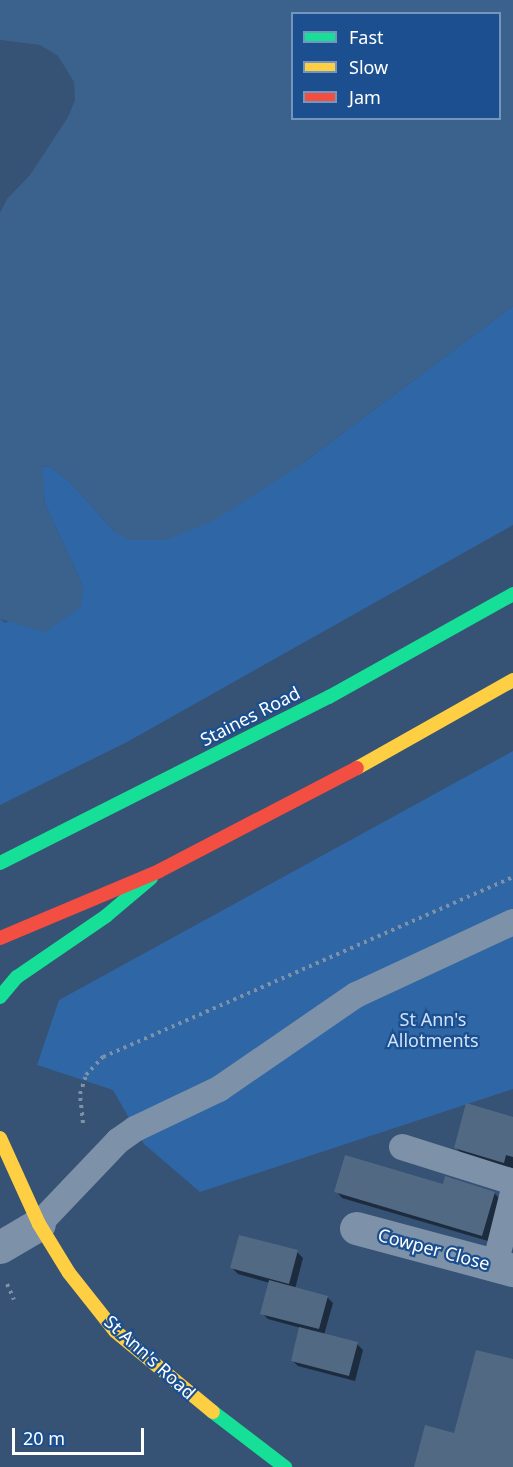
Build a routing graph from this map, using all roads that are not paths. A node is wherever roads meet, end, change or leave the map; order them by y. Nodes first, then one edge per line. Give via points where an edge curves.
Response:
1 (513, 594) edge
2 (513, 680) edge
3 (0, 863) edge
4 (159, 871) junction
5 (513, 922) edge
6 (0, 938) edge
7 (0, 997) edge
8 (0, 1138) edge
9 (402, 1147) dead end
10 (513, 1182) edge
11 (513, 1193) edge
12 (39, 1224) junction
13 (356, 1228) dead end
14 (0, 1247) edge
15 (504, 1267) edge
16 (271, 1462) edge

1 - 3 main road, Staines Road via 329,697
2 - 4 main road via 350,772
4 - 6 main road
4 - 7 main road via 106,916 17,977
5 - 12 lane via 356,995 219,1089 135,1129 118,1141
8 - 12 main road, St Ann's Road
9 - 10 lane
11 - 15 lane
12 - 14 street
12 - 16 main road, St Ann's Road via 69,1273 115,1331
13 - 15 street, Cowper Close

